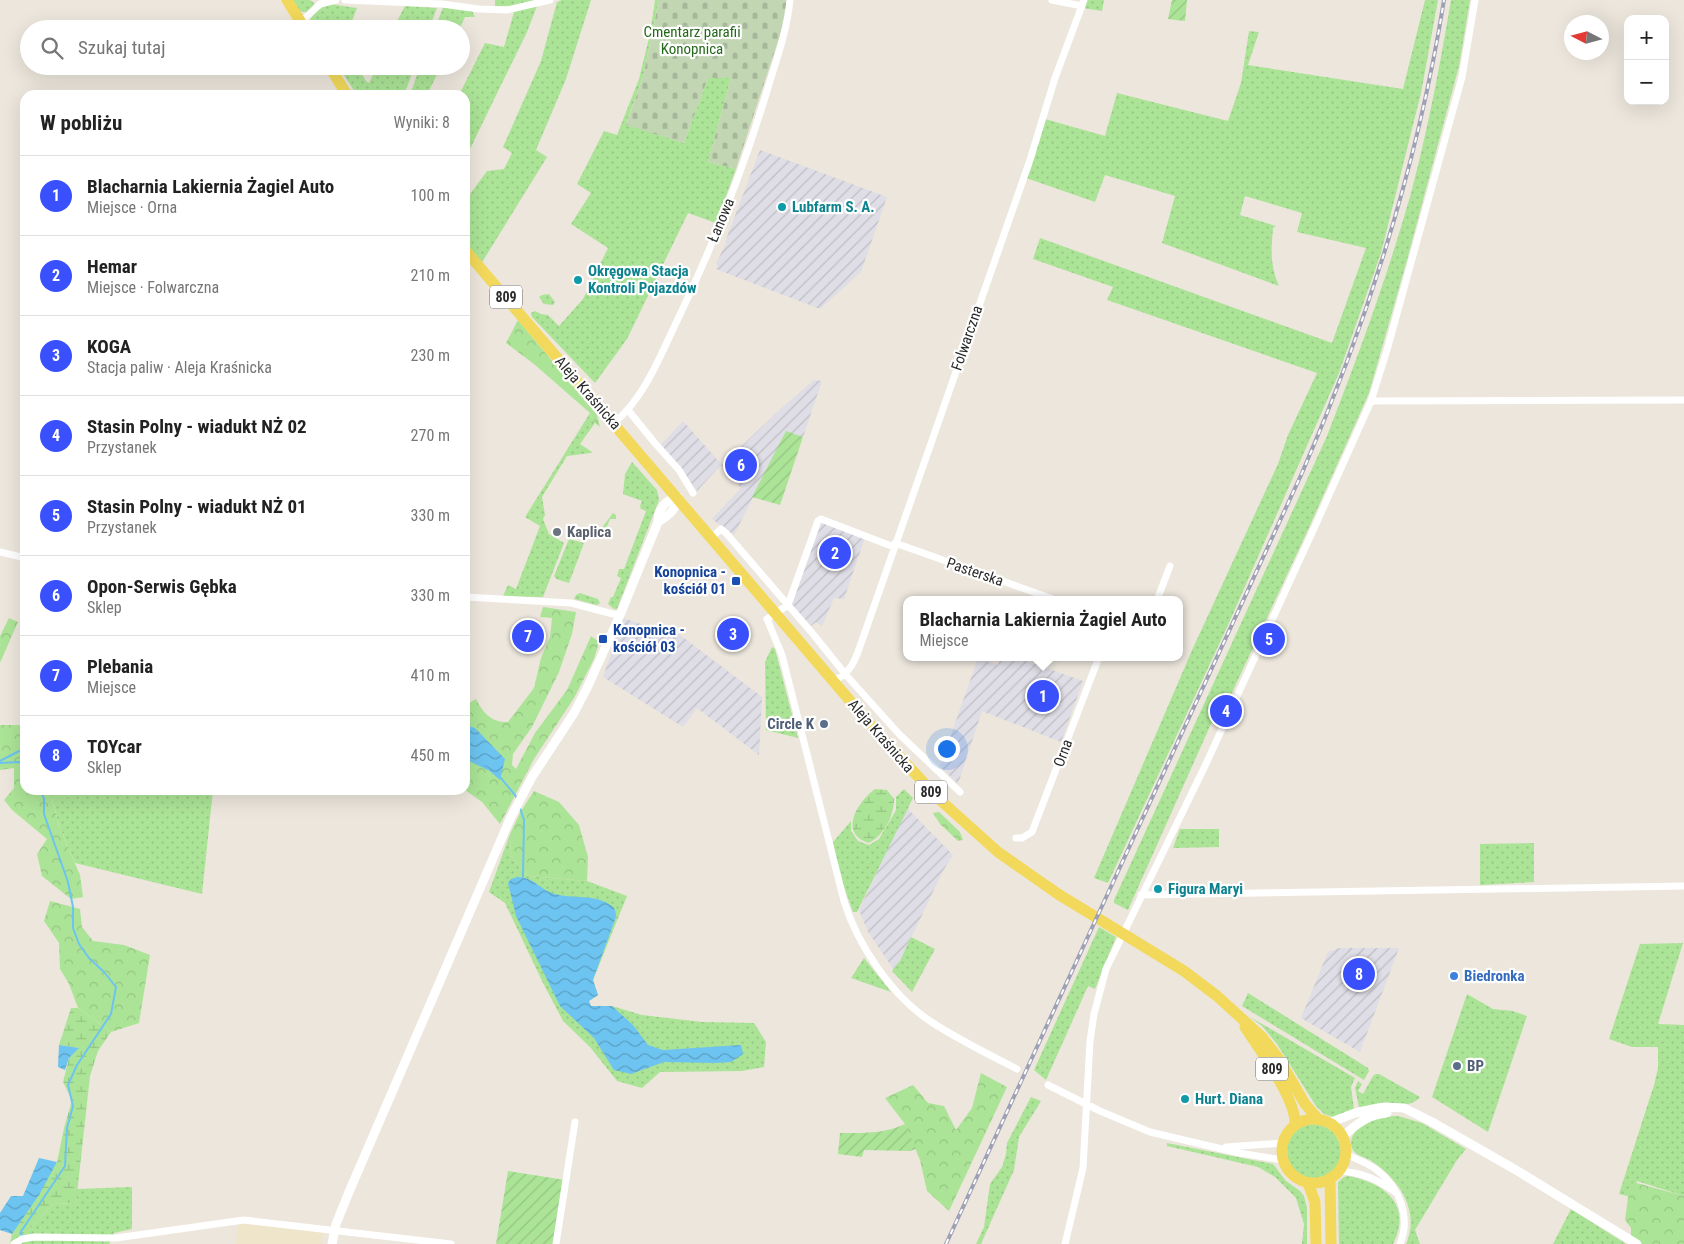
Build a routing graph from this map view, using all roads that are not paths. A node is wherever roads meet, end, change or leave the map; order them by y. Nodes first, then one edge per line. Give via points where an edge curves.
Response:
1 (287, 0) edge
2 (336, 0) edge
3 (345, 0) edge
4 (550, 0) edge
5 (790, 0) edge
6 (1052, 0) edge
7 (1475, 0) edge
8 (1083, 3) edge
9 (300, 20) edge
10 (307, 20) edge
11 (335, 75) edge
12 (345, 90) edge
13 (470, 256) edge
14 (1684, 400) edge
15 (1370, 401) junction
16 (628, 410) junction
17 (614, 422) junction
18 (693, 492) dead end
19 (678, 497) junction
20 (712, 537) junction
21 (894, 545) junction
22 (0, 552) edge
23 (20, 557) edge
24 (1170, 566) dead end
25 (1044, 596) edge
26 (1159, 596) edge
27 (470, 597) edge
28 (788, 605) junction
29 (777, 613) junction
30 (620, 614) junction
31 (1097, 661) edge
32 (846, 675) junction
33 (834, 682) junction
34 (960, 792) dead end
35 (1016, 838) dead end
36 (1684, 886) edge
37 (1141, 895) junction
38 (1238, 1017) junction
39 (1017, 1069) dead end
40 (1048, 1085) dead end
41 (1087, 1104) junction
42 (1418, 1114) junction
43 (575, 1122) dead end
44 (1324, 1122) junction
45 (1295, 1125) junction
46 (1342, 1138) junction
47 (1283, 1143) junction
48 (1220, 1148) junction
49 (1345, 1154) junction
50 (1283, 1160) junction
51 (1334, 1175) junction
52 (1308, 1183) junction
53 (1397, 1193) junction
54 (334, 1230) junction
55 (14, 1244) edge
56 (332, 1244) edge
57 (451, 1244) edge
58 (556, 1244) edge
59 (1065, 1244) edge
60 (1316, 1244) edge
61 (1331, 1244) edge
62 (1400, 1244) edge
63 (1637, 1244) edge

1 - 9 main road
2 - 10 street via 320,4
3 - 4 street via 507,10
5 - 16 street, Łanowa via 788,20 731,197 668,340
6 - 8 street
7 - 15 street via 1462,77
8 - 21 street, Folwarczna
11 - 12 main road
13 - 17 main road, Aleja Kraśnicka / 809
14 - 15 street
15 - 37 street via 1205,766
16 - 17 street, Łanowa
16 - 18 street via 679,470
17 - 19 main road, Aleja Kraśnicka / 809
19 - 20 main road, Aleja Kraśnicka / 809
19 - 30 street via 677,506 658,522
20 - 28 street via 722,528
20 - 29 main road, Aleja Kraśnicka / 809
21 - 25 street, Pasterska
21 - 28 street, Pasterska via 821,519
21 - 32 street, Folwarczna via 864,635
22 - 23 street
24 - 26 street
27 - 30 street via 571,603
28 - 29 street
28 - 32 street
29 - 33 main road, Aleja Kraśnicka / 809
29 - 39 street via 767,619 782,656 847,913 862,942 908,1004 962,1041
30 - 54 street via 580,701 510,819
31 - 35 street, Orna via 1032,832
32 - 33 street
32 - 34 street via 899,734
33 - 38 main road, Aleja Kraśnicka / 809 via 909,768 958,817 1019,868 1202,984
36 - 37 street
37 - 41 street via 1110,958 1100,988 1090,1041
38 - 44 main road, 809 via 1254,1029 1270,1048 1306,1104
38 - 45 main road, 809 via 1284,1090
40 - 41 street
41 - 48 street via 1150,1132
41 - 59 street via 1082,1174
42 - 44 street via 1404,1108 1384,1107
42 - 46 street via 1374,1115
42 - 63 street
43 - 58 street
44 - 45 main road via 1306,1120
44 - 46 main road, 809 via 1337,1130
45 - 47 main road
46 - 49 main road
47 - 48 street
47 - 50 main road
48 - 50 street
49 - 51 main road
49 - 53 street via 1378,1170
50 - 52 main road via 1292,1175
51 - 52 main road via 1320,1183
51 - 53 street via 1366,1175
51 - 61 main road
52 - 60 main road via 1315,1202
53 - 62 street via 1405,1220
54 - 55 street via 238,1220 116,1238 25,1238
54 - 56 street
54 - 57 street

